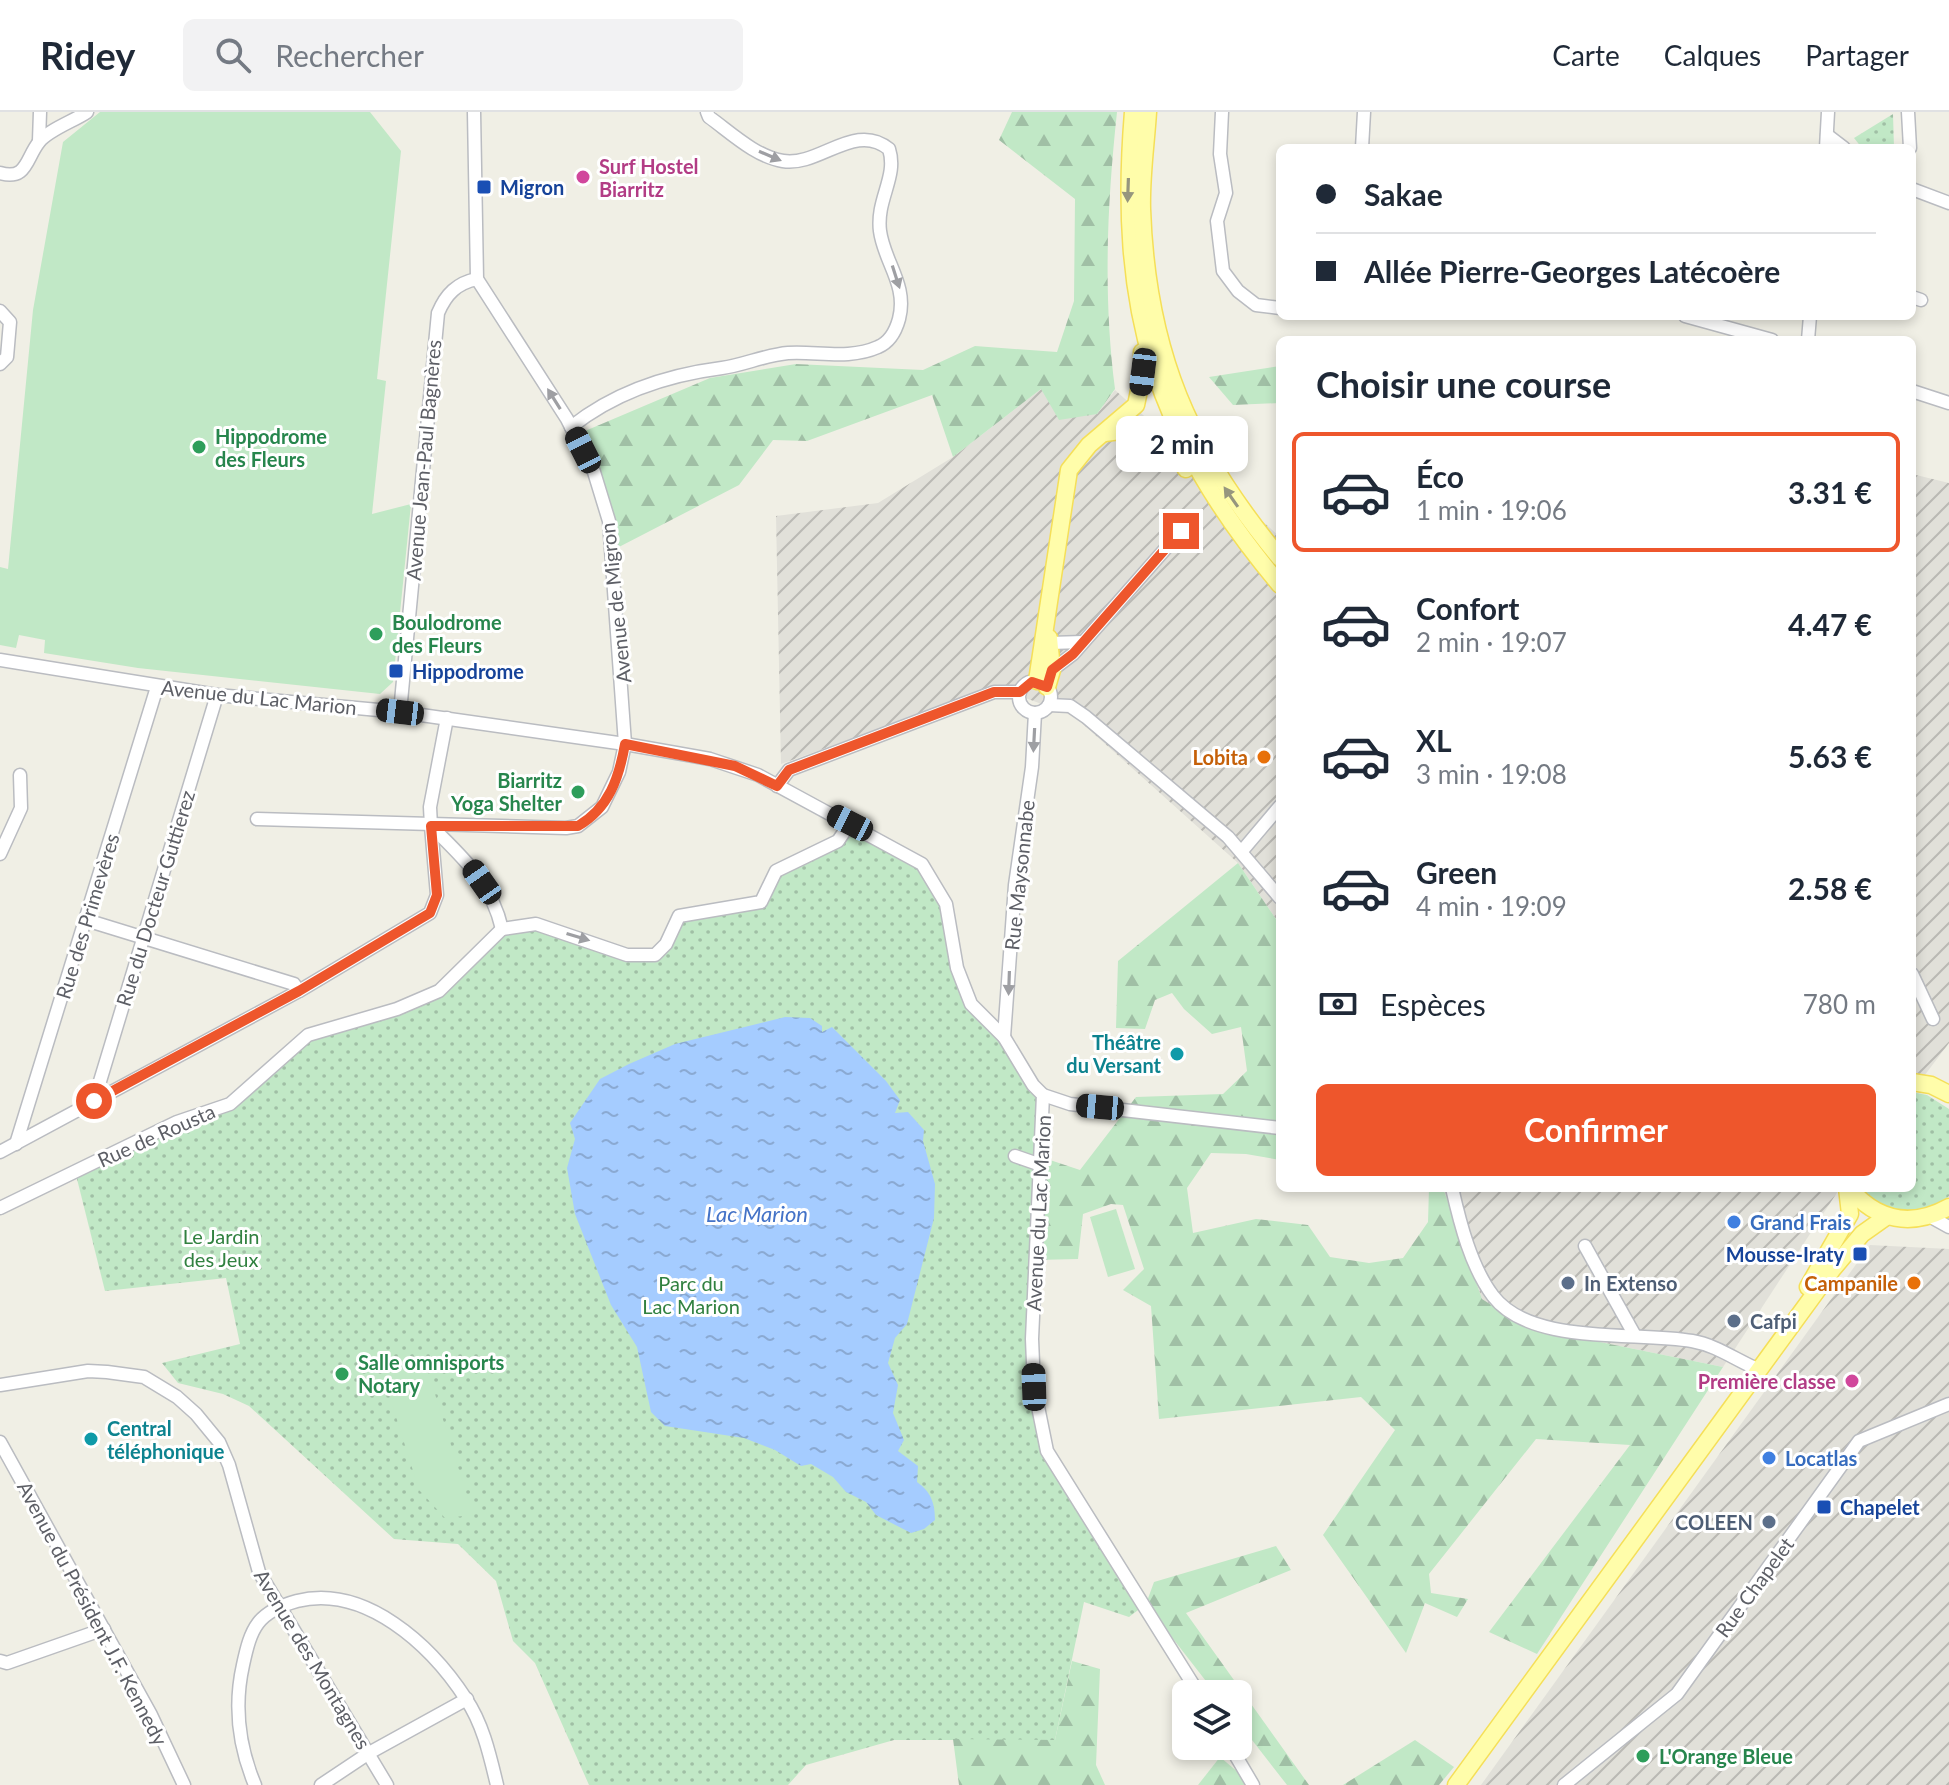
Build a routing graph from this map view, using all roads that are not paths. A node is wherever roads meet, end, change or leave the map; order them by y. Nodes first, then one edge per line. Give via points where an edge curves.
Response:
1 (40, 112) edge
2 (87, 112) edge
3 (474, 112) edge
4 (707, 112) edge
5 (1133, 112) edge
6 (1148, 112) edge
7 (1222, 112) edge
8 (1364, 112) edge
9 (1828, 112) edge
10 (1908, 112) edge
11 (39, 141) junction
12 (1826, 141) edge
13 (1362, 144) edge
14 (1910, 144) edge
15 (0, 173) edge
16 (1916, 191) edge
17 (1949, 203) edge
18 (477, 279) junction
19 (1276, 308) edge
20 (0, 311) edge
21 (1700, 320) edge
22 (1758, 336) edge
23 (1143, 339) junction
24 (0, 364) edge
25 (1916, 392) edge
26 (1949, 403) edge
27 (571, 427) junction
28 (1104, 434) junction
29 (1181, 531) dead end
30 (1243, 541) junction
31 (1276, 553) edge
32 (1276, 580) edge
33 (1083, 642) junction
34 (1046, 647) junction
35 (0, 660) edge
36 (1052, 670) junction
37 (1042, 684) junction
38 (157, 687) junction
39 (1020, 692) junction
40 (217, 695) junction
41 (1049, 705) junction
42 (400, 712) junction
43 (1035, 713) junction
44 (447, 718) junction
45 (625, 744) junction
46 (20, 775) dead end
47 (777, 786) junction
48 (1276, 811) edge
49 (257, 819) dead end
50 (850, 823) junction
51 (431, 826) junction
52 (1242, 851) junction
53 (0, 854) edge
54 (1276, 893) edge
55 (86, 920) junction
56 (502, 929) junction
57 (142, 938) junction
58 (1916, 983) edge
59 (299, 991) junction
60 (1933, 1019) dead end
61 (1004, 1037) junction
62 (1949, 1077) edge
63 (1916, 1083) edge
64 (1931, 1085) junction
65 (1949, 1094) edge
66 (1043, 1095) junction
67 (94, 1101) junction
68 (1276, 1128) edge
69 (16, 1144) junction
70 (0, 1152) edge
71 (1015, 1156) dead end
72 (1038, 1164) junction
73 (1453, 1192) edge
74 (1848, 1192) edge
75 (1852, 1192) edge
76 (1949, 1207) edge
77 (0, 1208) edge
78 (1886, 1217) junction
79 (1931, 1217) junction
80 (1949, 1227) edge
81 (1585, 1246) dead end
82 (1634, 1334) junction
83 (1753, 1367) junction
84 (0, 1385) edge
85 (1949, 1404) edge
86 (1728, 1410) junction
87 (0, 1442) edge
88 (277, 1606) junction
89 (104, 1629) junction
90 (0, 1661) edge
91 (1190, 1680) edge
92 (467, 1699) junction
93 (369, 1753) junction
94 (1238, 1760) edge
95 (184, 1785) edge
96 (255, 1785) edge
97 (321, 1785) edge
98 (387, 1785) edge
99 (497, 1785) edge
100 (1253, 1785) edge
101 (1456, 1785) edge
102 (1564, 1785) edge

1 - 11 street
2 - 11 street
3 - 18 street
4 -> 27 street via 759,151 785,162 859,140 889,149 891,176 880,199 880,233 902,302 889,340 850,353 783,353 703,368 617,397
5 -> 23 main road via 1129,252
31 -> 6 main road via 1212,467 1190,426 1157,333 1142,206
7 - 19 street via 1220,154 1226,193 1217,221 1223,271 1256,305
8 - 13 street
9 - 12 street
10 - 14 street
11 - 15 street via 22,171
16 - 17 street
27 -> 18 street, Avenue de Migron
18 - 42 street, Avenue Jean-Paul Bagnères via 462,282 444,298 438,313
20 - 24 street via 10,322 7,357
21 - 22 street
23 - 28 main road via 1136,405
23 - 30 main road via 1185,449
25 - 26 street
27 - 45 street, Avenue de Migron via 594,472 609,521
28 - 30 main road via 1126,429 1162,439
28 - 34 main road via 1069,470
29 - 33 street
30 - 32 main road
33 - 34 street
33 - 36 street
34 - 36 main road
34 - 37 main road
35 - 38 street, Avenue du Lac Marion
36 - 37 main road
37 - 39 street via 1027,683
37 - 41 street
38 - 40 street, Avenue du Lac Marion
38 - 55 street, Rue des Primevères
39 - 43 street via 1022,706
39 - 47 street via 994,692 789,770
40 - 42 street, Avenue du Lac Marion
40 - 57 street, Rue du Docteur Guttierez
41 - 43 street
41 - 52 street via 1070,706 1086,717
42 - 44 street, Avenue du Lac Marion
43 -> 61 street, Rue Maysonnabe
44 - 45 street, Avenue du Lac Marion
44 - 51 street
45 - 47 street, Avenue du Lac Marion via 735,766
45 - 51 street, Avenue de Migron via 611,795 578,826
46 - 53 street via 21,808
47 - 50 street, Avenue du Lac Marion
48 - 52 street
49 - 51 street, Avenue de Migron
56 -> 50 street via 536,924 627,955 655,955 679,916 761,902 776,871 838,841
50 - 61 street, Avenue du Lac Marion via 911,855 932,876 946,904 963,987 971,1004
51 - 56 street via 495,900
51 - 59 street via 437,895 430,913
52 - 54 street
55 - 57 street
55 - 69 street, Rue des Primevères
56 - 77 street, Rue de Rousta via 439,991 308,1035 230,1104 177,1122
57 - 59 street via 294,984
57 - 67 street, Rue du Docteur Guttierez
58 - 60 street
59 - 67 street
61 - 66 street, Avenue du Lac Marion
62 - 64 main road
63 - 64 main road
64 - 65 main road
66 - 68 street via 1070,1104
66 - 72 street, Avenue du Lac Marion
67 - 69 street
69 - 70 street
71 - 72 street
72 - 91 street, Avenue du Lac Marion via 1032,1339 1034,1387 1047,1451
73 - 82 street via 1482,1276 1494,1297 1513,1313 1553,1329
74 - 83 main road via 1850,1214 1839,1237
75 - 78 main road
76 - 79 main road
78 - 79 main road
78 - 86 main road via 1862,1234 1832,1270
79 - 80 street
81 - 82 street
82 - 83 street via 1709,1346
83 - 86 main road
84 - 88 street, Avenue des Montagnes via 88,1371 144,1377 177,1397 219,1442 254,1559
85 - 102 street, Rue Chapelet via 1859,1441 1677,1694
86 - 101 main road
87 - 89 street, Avenue du Président J.F. Kennedy
88 - 92 street via 318,1596 358,1603 391,1621
88 - 93 street, Avenue des Montagnes
88 - 96 street via 250,1630 236,1696
89 - 90 street
89 - 95 street, Avenue du Président J.F. Kennedy
92 - 93 street
92 - 99 street via 489,1749
93 - 97 street
93 - 98 street, Avenue des Montagnes
94 - 100 street

